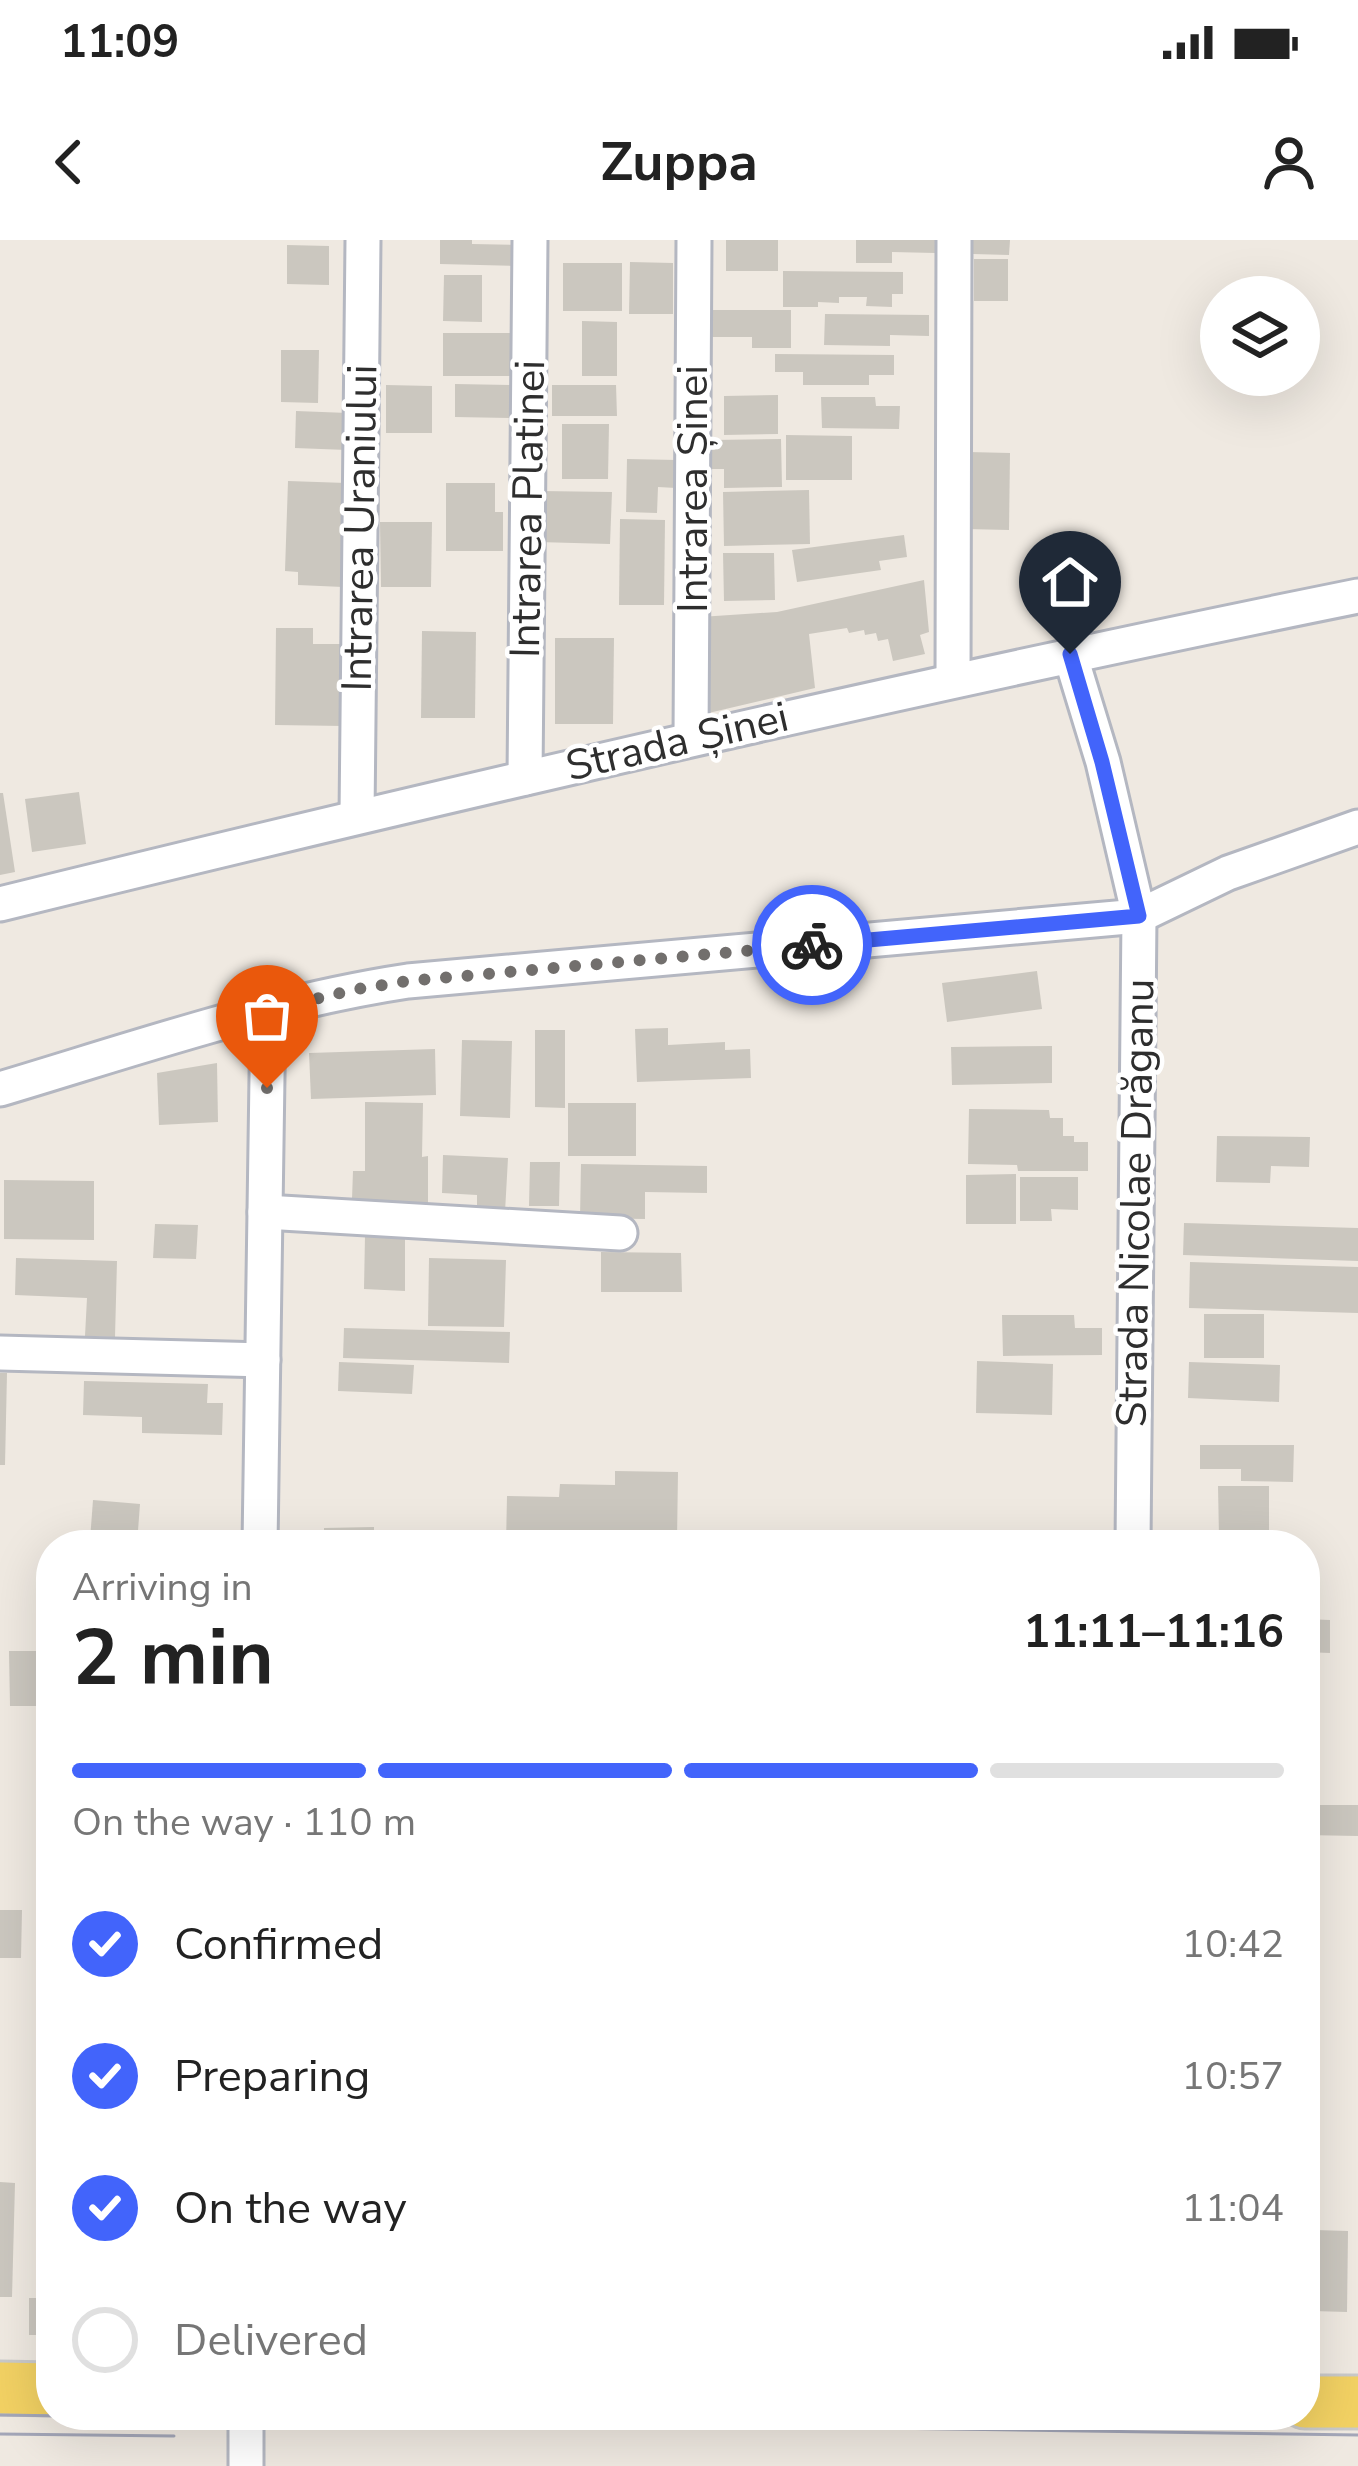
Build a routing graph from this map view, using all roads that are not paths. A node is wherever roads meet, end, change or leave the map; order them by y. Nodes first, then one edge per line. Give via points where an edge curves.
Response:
1 (362, 240) edge
2 (530, 240) edge
3 (694, 240) edge
4 (954, 240) edge
5 (1358, 596) edge
6 (1070, 654) junction
7 (953, 680) junction
8 (692, 738) junction
9 (525, 778) junction
10 (357, 816) junction
11 (1358, 827) edge
12 (0, 904) edge
13 (1139, 916) junction
14 (268, 1010) junction
15 (0, 1089) edge
16 (265, 1212) junction
17 (620, 1233) dead end
18 (0, 1353) edge
19 (263, 1360) junction
20 (260, 1530) edge
21 (1133, 1530) edge
22 (0, 2388) edge
23 (36, 2389) edge
24 (1320, 2402) edge
25 (1358, 2402) edge
26 (246, 2430) edge
27 (245, 2466) edge

1 - 10 street, Intrarea Uraniului
2 - 9 street, Intrarea Platinei
3 - 8 street, Intrarea Șinei
4 - 7 street
5 - 6 street, Strada Șinei
6 - 7 street, Strada Șinei
6 - 13 street, Strada Nicolae Drăganu
7 - 8 street, Strada Șinei
8 - 9 street, Strada Șinei
9 - 10 street, Strada Șinei
10 - 12 street, Strada Șinei
11 - 13 street via 1228,873
13 - 14 street via 408,981
13 - 21 street, Strada Nicolae Drăganu
14 - 15 street
14 - 16 street
16 - 17 street
16 - 19 street
18 - 19 street
19 - 20 street
22 - 23 main road
24 - 25 main road
26 - 27 street

